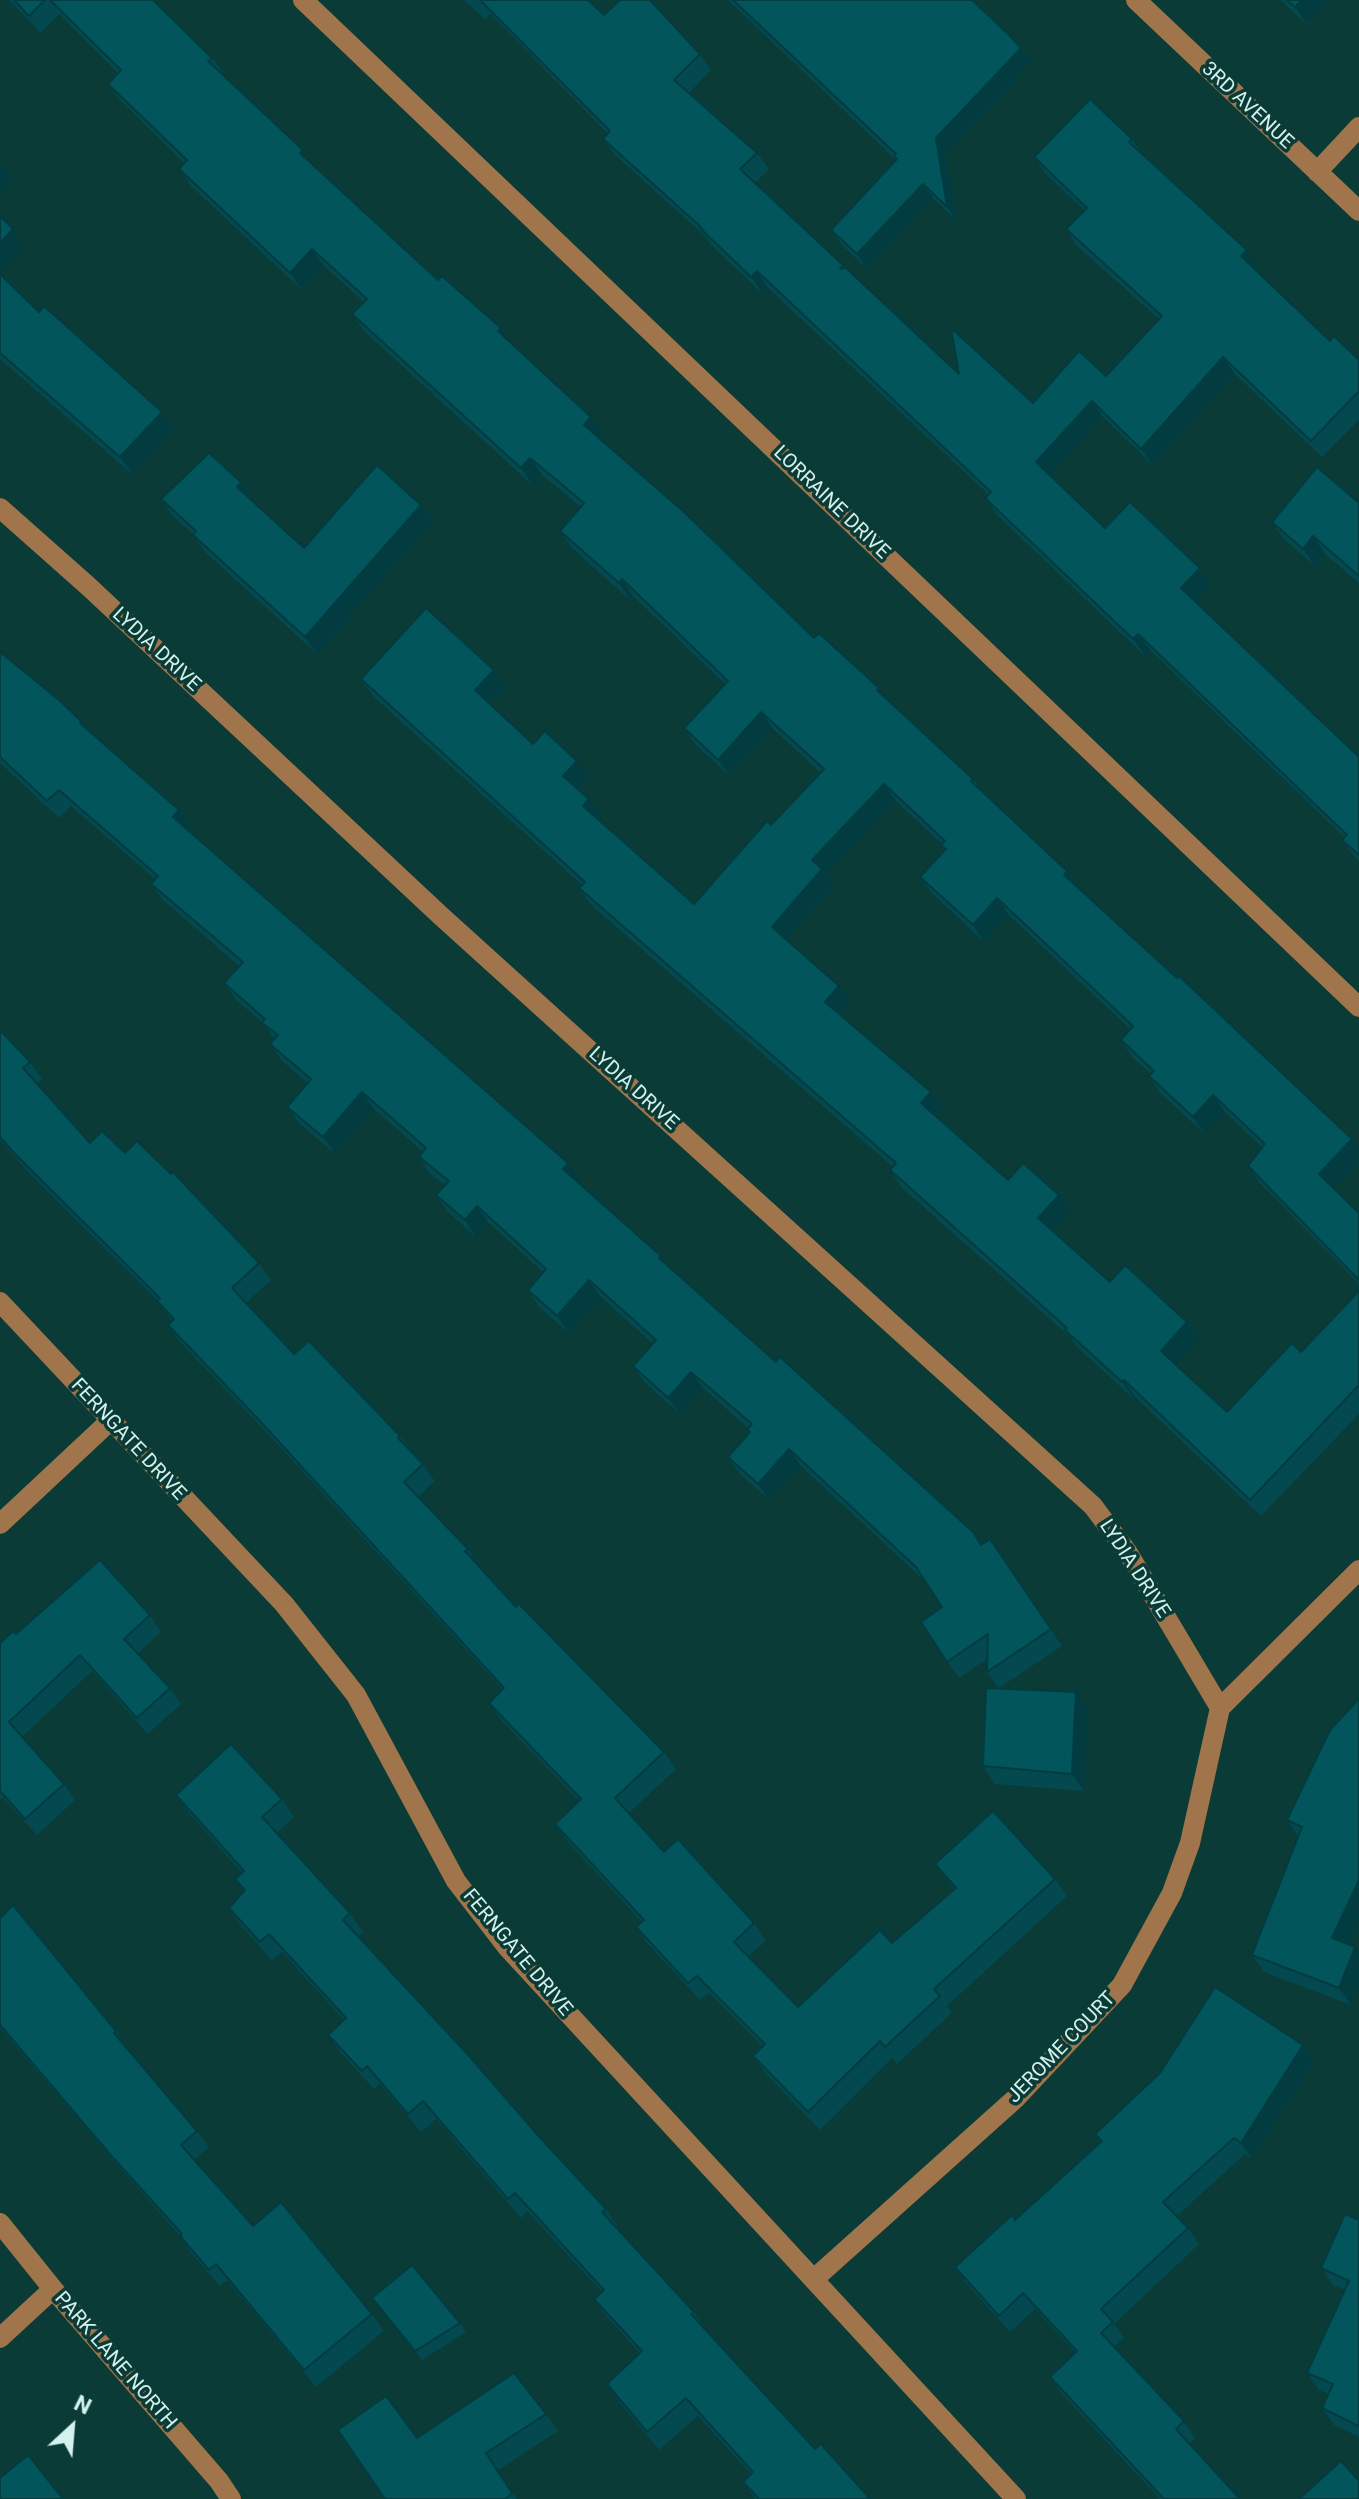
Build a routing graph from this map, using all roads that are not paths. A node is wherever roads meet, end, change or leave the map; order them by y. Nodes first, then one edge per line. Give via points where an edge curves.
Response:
1 (303, 0) edge
2 (1136, 0) edge
3 (1359, 127) edge
4 (1317, 172) junction
5 (1359, 211) edge
6 (0, 508) edge
7 (1359, 1007) edge
8 (0, 1302) edge
9 (110, 1421) junction
10 (0, 1524) edge
11 (1359, 1570) edge
12 (1220, 1708) junction
13 (0, 2223) edge
14 (814, 2279) junction
15 (53, 2289) junction
16 (0, 2338) edge
17 (231, 2499) edge
18 (1016, 2499) edge

1 - 7 street, LORRAINE DRIVE
2 - 4 street, 3RD AVENUE
3 - 4 street
4 - 5 street, 3RD AVENUE
6 - 12 street, LYDIA DRIVE via 1093,1506 1128,1553
8 - 9 street, FERNGATE DRIVE
9 - 10 street
9 - 14 street, FERNGATE DRIVE via 284,1604 356,1695 456,1881 507,1947
11 - 12 street
12 - 14 street, JEROME COURT via 1190,1843 1172,1893 1122,1985 1016,2098
13 - 15 street, PARK LANE NORTH
14 - 18 street, FERNGATE DRIVE
15 - 16 street
15 - 17 street, PARK LANE NORTH

